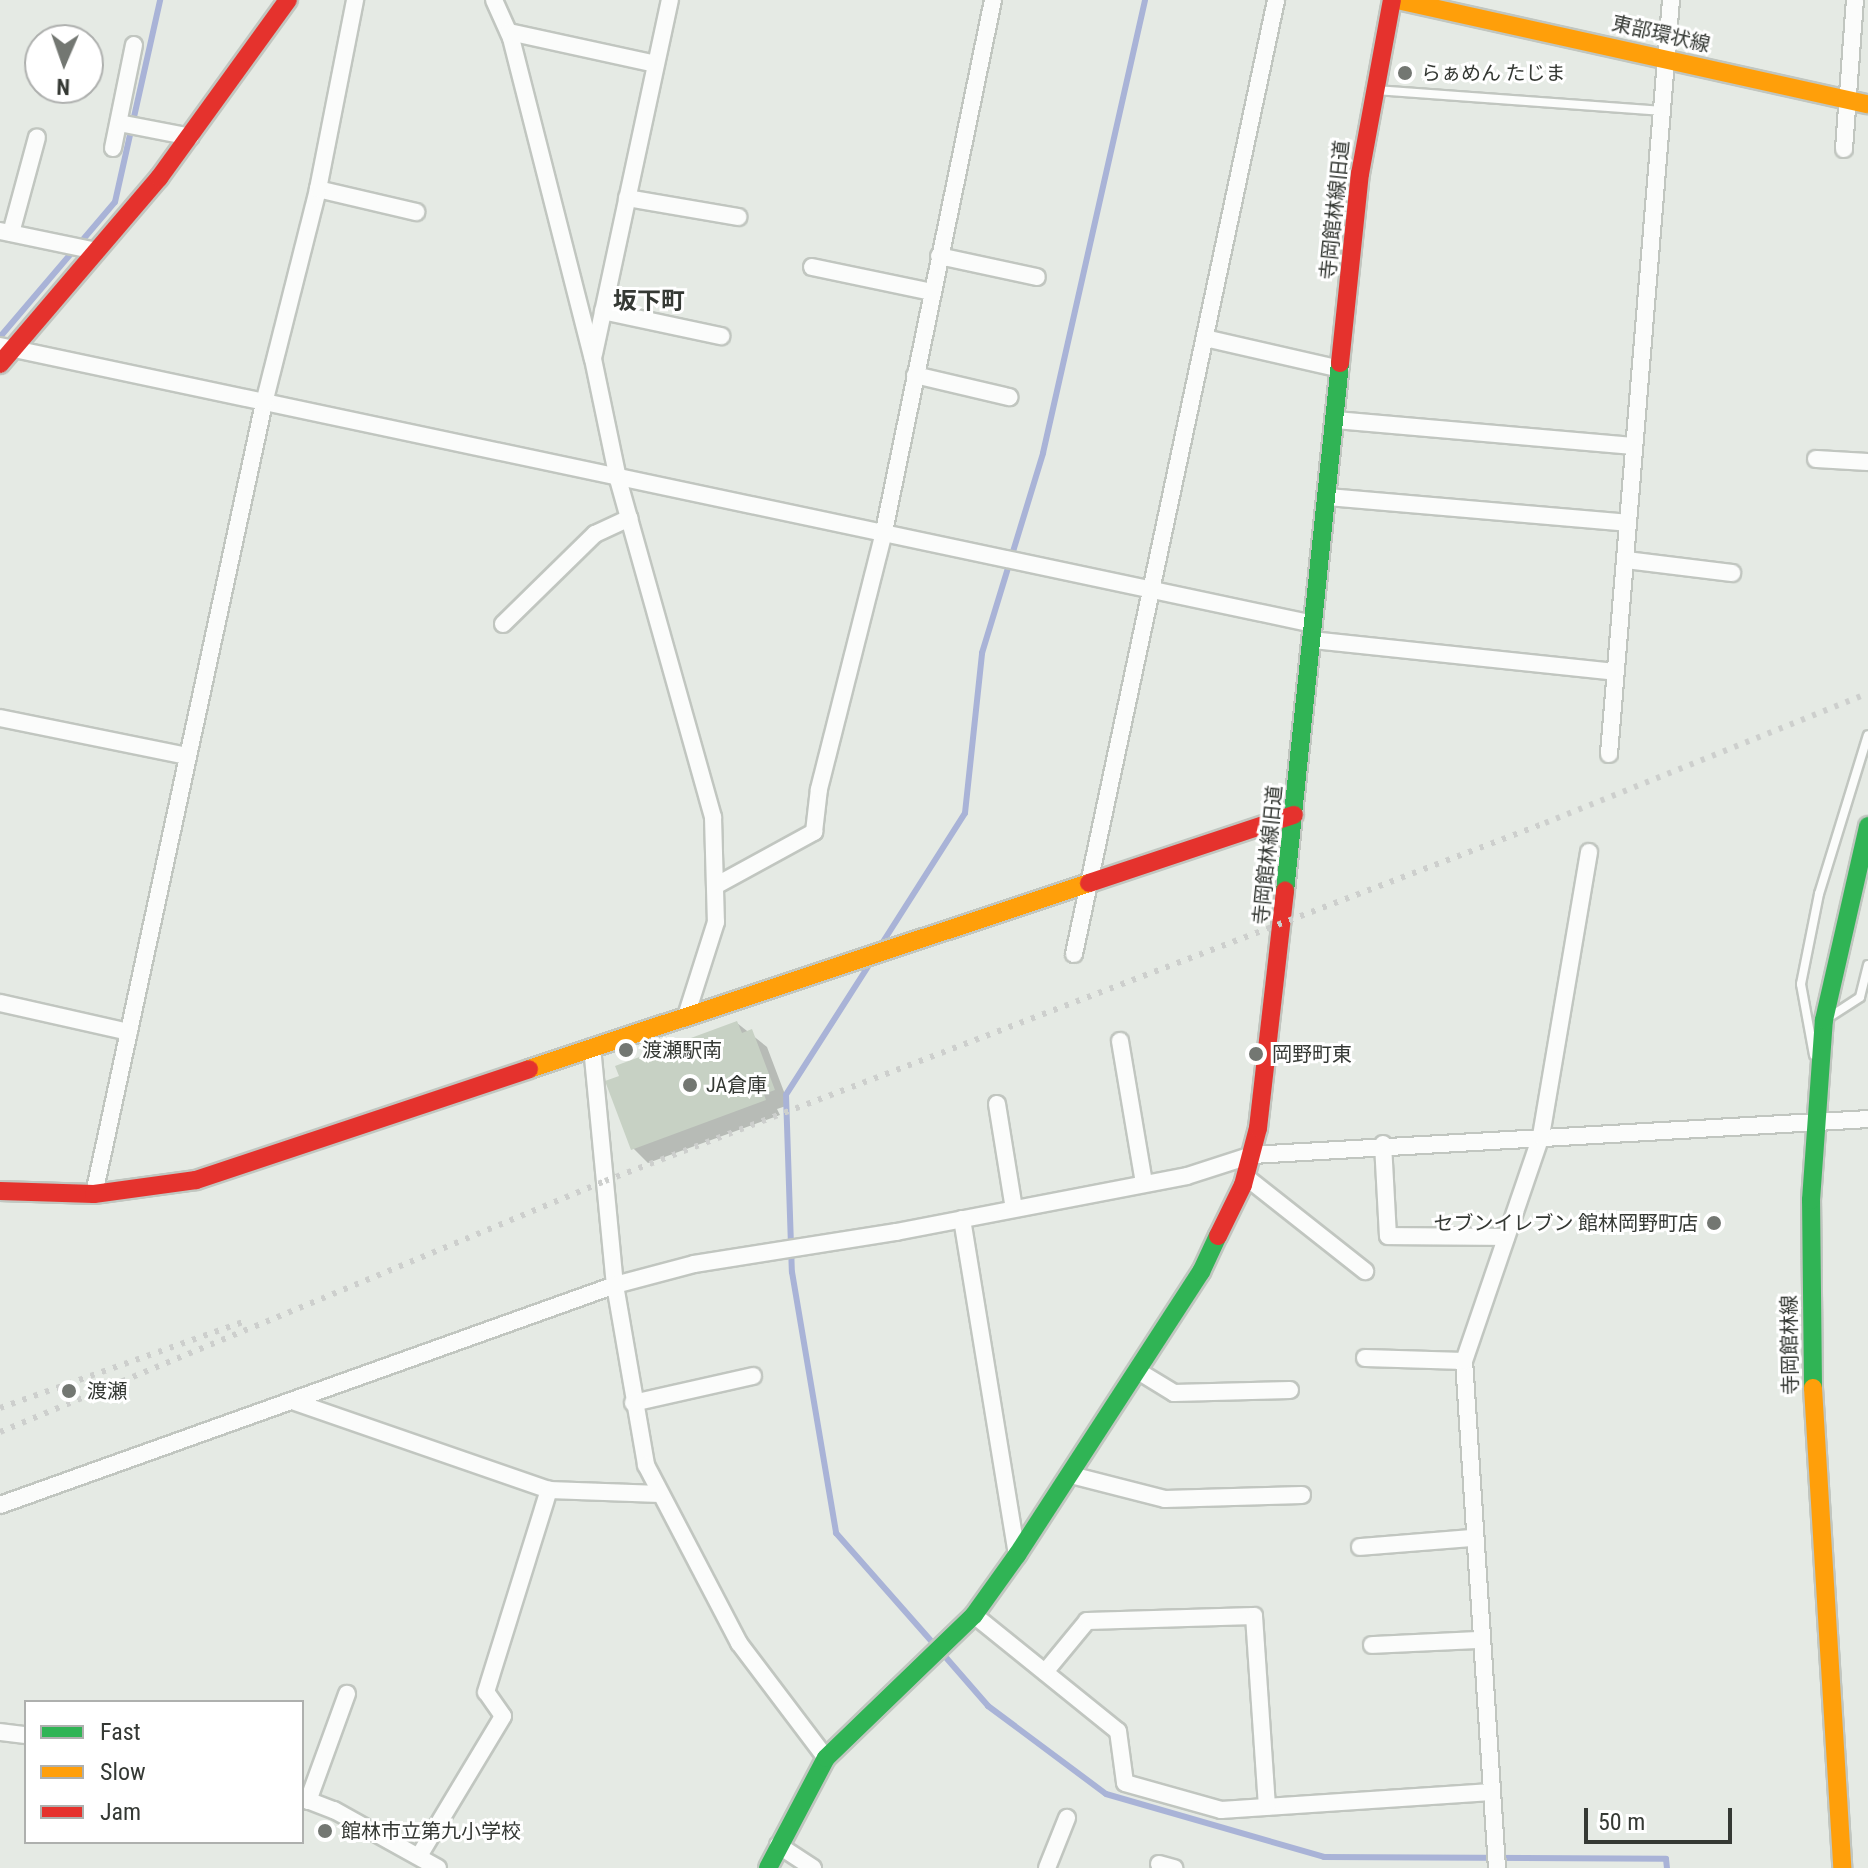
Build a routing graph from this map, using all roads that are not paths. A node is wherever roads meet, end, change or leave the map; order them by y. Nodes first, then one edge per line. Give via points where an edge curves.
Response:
1 (288, 0) edge
2 (355, 0) edge
3 (494, 0) edge
4 (670, 0) edge
5 (993, 0) edge
6 (1276, 0) edge
7 (1395, 0) edge
8 (1671, 0) edge
9 (1855, 0) edge
10 (509, 32) junction
11 (134, 45) dead end
12 (1666, 57) junction
13 (656, 64) junction
14 (1372, 90) junction
15 (1848, 100) junction
16 (1868, 104) edge
17 (1659, 111) junction
18 (119, 123) junction
19 (37, 137) dead end
20 (191, 137) junction
21 (113, 148) dead end
22 (1844, 149) dead end
23 (318, 189) junction
24 (627, 198) junction
25 (416, 212) dead end
26 (738, 217) dead end
27 (6, 232) edge
28 (97, 251) junction
29 (939, 256) junction
30 (812, 267) dead end
31 (1037, 277) dead end
32 (932, 292) junction
33 (603, 311) junction
34 (721, 336) dead end
35 (1205, 338) junction
36 (6, 348) edge
37 (593, 359) junction
38 (0, 364) edge
39 (1340, 369) junction
40 (915, 375) junction
41 (1009, 397) dead end
42 (264, 403) junction
43 (1335, 420) junction
44 (1634, 446) junction
45 (1816, 459) dead end
46 (1868, 462) edge
47 (618, 479) junction
48 (1327, 497) junction
49 (629, 518) junction
50 (1628, 523) junction
51 (883, 536) junction
52 (1626, 560) junction
53 (1732, 573) dead end
54 (1152, 591) junction
55 (503, 624) dead end
56 (1312, 632) junction
57 (1614, 672) junction
58 (0, 718) edge
59 (1868, 735) edge
60 (1609, 754) dead end
61 (187, 756) junction
62 (1294, 815) junction
63 (1868, 826) edge
64 (1589, 852) dead end
65 (1087, 883) junction
66 (717, 885) junction
67 (1074, 954) dead end
68 (1868, 965) edge
69 (0, 1003) edge
70 (686, 1016) junction
71 (1824, 1020) junction
72 (129, 1032) junction
73 (1120, 1041) dead end
74 (592, 1047) junction
75 (1819, 1067) junction
76 (997, 1104) dead end
77 (1868, 1119) edge
78 (1814, 1122) junction
79 (1541, 1136) junction
80 (1383, 1144) junction
81 (1252, 1155) junction
82 (1246, 1177) junction
83 (1144, 1183) junction
84 (0, 1191) edge
85 (94, 1194) junction
86 (1014, 1209) junction
87 (962, 1219) junction
88 (1506, 1237) junction
89 (1365, 1271) dead end
90 (615, 1285) junction
91 (1365, 1358) dead end
92 (1464, 1361) junction
93 (1138, 1371) junction
94 (753, 1376) dead end
95 (1290, 1390) dead end
96 (295, 1402) junction
97 (633, 1403) junction
98 (1071, 1475) junction
99 (549, 1490) junction
100 (660, 1494) junction
101 (1302, 1495) dead end
102 (0, 1505) edge
103 (1473, 1538) junction
104 (1360, 1547) dead end
105 (1017, 1555) junction
106 (974, 1615) junction
107 (1480, 1640) junction
108 (1372, 1645) dead end
109 (1045, 1672) junction
110 (347, 1694) dead end
111 (0, 1732) edge
112 (24, 1735) edge
113 (826, 1758) junction
114 (1491, 1792) junction
115 (305, 1800) edge
116 (1267, 1807) junction
117 (1067, 1818) dead end
118 (778, 1845) junction
119 (419, 1856) junction
120 (438, 1868) edge
121 (768, 1868) edge
122 (813, 1868) edge
123 (1047, 1868) edge
124 (1497, 1868) edge
125 (1842, 1868) edge

1 - 20 street
2 - 23 street
3 - 10 street
4 - 13 street
5 - 29 street
6 - 35 street
7 - 12 street, 東部環状線
7 - 14 street, 寺岡館林線旧道
8 - 12 street
9 - 15 street
10 - 13 street
10 - 37 street
11 - 18 street
12 - 15 street, 東部環状線
12 - 17 street
13 - 24 street
14 - 17 lane
14 - 39 street, 寺岡館林線旧道
15 - 16 street, 東部環状線
15 - 22 street
17 - 44 street
18 - 20 street
18 - 21 street
19 - 27 street
20 - 28 street
23 - 25 street
23 - 42 street
24 - 26 street
24 - 33 street
27 - 28 street
28 - 36 street
29 - 31 street
29 - 32 street
30 - 32 street
32 - 40 street
33 - 34 street
33 - 37 street
35 - 39 street
35 - 54 street
36 - 38 street
36 - 42 street
37 - 47 street
39 - 43 street, 寺岡館林線旧道
40 - 41 street
40 - 51 street
42 - 47 street
42 - 61 street
43 - 44 street
43 - 48 street, 寺岡館林線旧道
44 - 50 street
45 - 46 street
47 - 49 street
47 - 51 street
48 - 50 street
48 - 56 street, 寺岡館林線旧道
49 - 55 street via 595,534
49 - 66 street via 713,817
50 - 52 street
51 - 54 street
51 - 66 street via 819,789 814,832
52 - 53 street
52 - 57 street
54 - 56 street
54 - 65 street
56 - 57 street
56 - 62 street, 寺岡館林線旧道
57 - 60 street
58 - 61 street
59 - 75 lane via 1819,894 1801,984 1808,1040
61 - 72 street
62 - 65 street
62 - 81 street, 寺岡館林線旧道
63 - 71 street, 寺岡館林線
64 - 79 street
65 - 67 street
65 - 70 street
66 - 70 street via 710,949
68 - 71 lane via 1860,997
69 - 72 street
70 - 74 street
71 - 75 street, 寺岡館林線
72 - 85 street
73 - 83 street
74 - 85 street via 196,1180
74 - 90 street
75 - 78 street, 寺岡館林線
76 - 86 street
77 - 78 street
78 - 79 street
78 - 125 street, 寺岡館林線 via 1812,1370
79 - 80 street
79 - 88 street
80 - 81 street
80 - 88 street via 1388,1236
81 - 82 street, 寺岡館林線旧道
81 - 83 street via 1230,1165
82 - 89 street
82 - 93 street, 寺岡館林線旧道 via 1201,1272
83 - 86 street
84 - 85 street
86 - 87 street
87 - 90 street via 694,1264
87 - 105 street
88 - 92 street
90 - 96 street
90 - 97 street
91 - 92 street
92 - 103 street
93 - 95 street via 1174,1393
93 - 98 street, 寺岡館林線旧道
94 - 97 street
96 - 99 street
96 - 102 street
97 - 100 street via 646,1465
98 - 101 street via 1165,1499
98 - 105 street, 寺岡館林線旧道
99 - 100 street
99 - 119 street via 486,1692 503,1716
100 - 113 street via 739,1643
103 - 104 street
103 - 107 street
105 - 106 street, 寺岡館林線旧道
106 - 109 street
106 - 113 street, 寺岡館林線旧道
107 - 108 street
107 - 114 street
109 - 116 street via 1118,1731 1125,1783 1221,1810
109 - 116 street via 1087,1621 1254,1616
110 - 115 street
111 - 112 street
113 - 118 street, 寺岡館林線旧道
114 - 116 street
114 - 124 street
115 - 119 street
117 - 123 street
118 - 121 street, 寺岡館林線旧道
118 - 122 street
119 - 120 street

